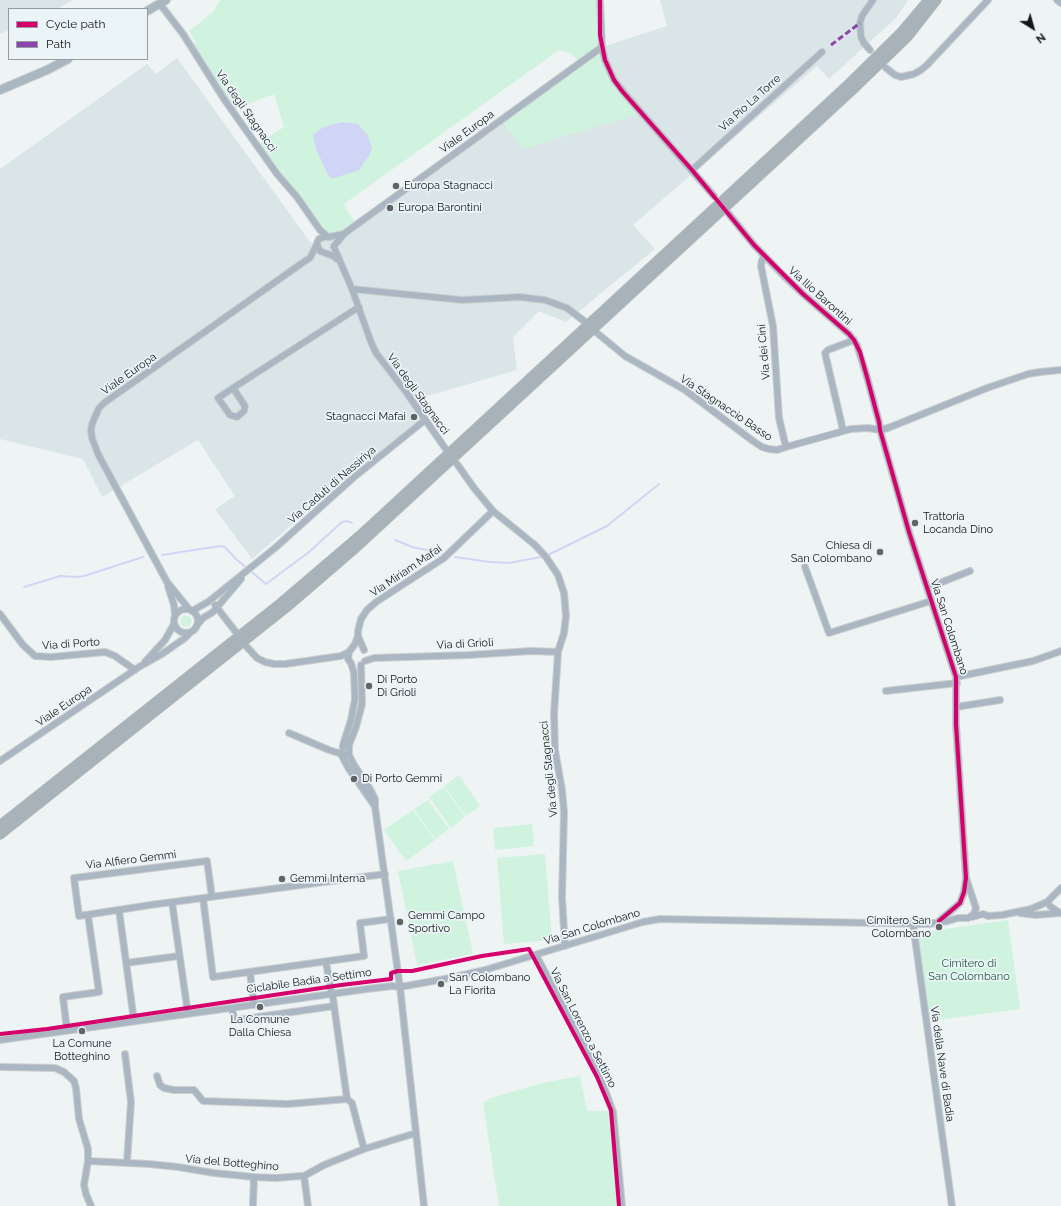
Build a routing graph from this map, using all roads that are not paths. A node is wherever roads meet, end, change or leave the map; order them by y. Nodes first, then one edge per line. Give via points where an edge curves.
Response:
1 (600, 0) edge
2 (873, 0) edge
3 (928, 0) edge
4 (937, 0) edge
5 (988, 0) edge
6 (1057, 0) edge
7 (163, 2) edge
8 (1061, 3) edge
9 (148, 10) edge
10 (602, 47) junction
11 (870, 50) dead end
12 (822, 52) dead end
13 (66, 60) edge
14 (886, 68) dead end
15 (0, 90) edge
16 (692, 170) junction
17 (714, 196) dead end
18 (728, 213) dead end
19 (319, 228) junction
20 (344, 234) junction
21 (329, 237) junction
22 (318, 242) junction
23 (334, 247) junction
24 (325, 253) junction
25 (764, 256) junction
26 (310, 258) junction
27 (338, 260) junction
28 (352, 290) junction
29 (359, 307) junction
30 (584, 321) dead end
31 (597, 333) dead end
32 (854, 340) junction
33 (1061, 370) edge
34 (233, 388) junction
35 (425, 420) junction
36 (843, 430) junction
37 (880, 430) junction
38 (786, 447) junction
39 (445, 448) dead end
40 (457, 464) dead end
41 (493, 511) junction
42 (253, 565) junction
43 (805, 567) dead end
44 (970, 571) dead end
45 (167, 582) junction
46 (927, 588) junction
47 (931, 601) junction
48 (208, 602) junction
49 (217, 607) junction
50 (190, 610) junction
51 (0, 614) edge
52 (211, 614) junction
53 (175, 616) junction
54 (226, 619) junction
55 (174, 624) junction
56 (197, 626) junction
57 (235, 631) dead end
58 (191, 632) junction
59 (358, 636) junction
60 (247, 647) dead end
61 (364, 650) junction
62 (350, 651) junction
63 (1061, 651) edge
64 (558, 652) junction
65 (341, 656) junction
66 (374, 658) junction
67 (350, 662) junction
68 (363, 663) junction
69 (137, 668) junction
70 (957, 680) junction
71 (886, 691) dead end
72 (1000, 700) dead end
73 (956, 707) junction
74 (289, 733) dead end
75 (342, 753) junction
76 (349, 756) junction
77 (0, 761) edge
78 (374, 806) junction
79 (0, 825) edge
80 (0, 835) edge
81 (385, 874) junction
82 (966, 878) junction
83 (1061, 888) edge
84 (212, 897) junction
85 (203, 898) junction
86 (172, 902) junction
87 (1047, 902) junction
88 (959, 903) junction
89 (975, 904) junction
90 (1039, 906) junction
91 (119, 910) junction
92 (1018, 912) junction
93 (1060, 913) edge
94 (983, 914) junction
95 (88, 915) junction
96 (1041, 915) junction
97 (972, 917) junction
98 (391, 918) junction
99 (964, 918) junction
100 (939, 921) junction
101 (913, 924) junction
102 (565, 946) junction
103 (536, 955) junction
104 (179, 956) junction
105 (126, 962) junction
106 (326, 962) junction
107 (250, 972) junction
108 (400, 987) junction
109 (332, 994) junction
110 (254, 1005) junction
111 (334, 1006) junction
112 (232, 1008) junction
113 (188, 1014) junction
114 (134, 1021) junction
115 (67, 1030) junction
116 (0, 1040) edge
117 (126, 1054) dead end
118 (0, 1067) edge
119 (157, 1076) dead end
120 (347, 1099) junction
121 (416, 1133) junction
122 (364, 1149) junction
123 (88, 1161) junction
124 (127, 1162) junction
125 (304, 1176) junction
126 (254, 1177) junction
127 (91, 1206) edge
128 (253, 1206) edge
129 (308, 1206) edge
130 (424, 1206) edge
131 (622, 1206) edge
132 (952, 1206) edge

1 - 10 street
2 - 11 street via 860,23 861,37
3 - 79 highway via 902,32 846,86 340,552 279,604
4 - 80 highway via 908,37 858,85 355,549 290,605
5 - 14 street via 927,66 914,74 901,77
6 - 8 street
7 - 9 main road
7 - 19 street, Via degli Stagnacci via 224,99
10 - 16 street via 605,60 622,90
10 - 20 street, Viale Europa
12 - 16 street, Via Pio La Torre
13 - 15 main road
16 - 17 street
18 - 25 street, Via Ilio Barontini
19 - 21 street, Via degli Stagnacci
19 - 22 street
20 - 21 street, Viale Europa
20 - 23 street, Viale Europa
21 - 22 street via 324,236
21 - 23 street, Via degli Stagnacci
22 - 24 street via 319,250
22 - 26 street, Viale Europa
23 - 24 street
23 - 27 street, Via degli Stagnacci
24 - 26 street, Viale Europa
24 - 27 street
25 - 32 street, Via Ilio Barontini
25 - 38 street, Via dei Cini via 761,266 773,326 780,418
26 - 45 street, Viale Europa via 104,404 95,414 91,430 94,445
27 - 28 street, Via degli Stagnacci
28 - 29 street, Via degli Stagnacci
28 - 30 street via 462,300 520,297 536,299 567,308
29 - 34 street
29 - 35 street, Via degli Stagnacci via 376,353
31 - 38 street, Via Stagnaccio Basso via 624,356 685,390 762,447 777,450
32 - 36 street via 828,350 825,354
32 - 37 street, Via Ilio Barontini via 868,377
33 - 37 street via 1028,374
34 - 34 street via 218,398 230,415 237,417 244,412 245,406
35 - 39 street, Via degli Stagnacci
35 - 42 street, Via Caduti di Nassiriya via 353,478
36 - 37 street, Via Stagnaccio Basso
36 - 38 street, Via Stagnaccio Basso
37 - 46 street, Via San Colombano
40 - 41 street, Via degli Stagnacci
41 - 59 street, Via Miriam Mafai via 444,558 368,609 360,621
41 - 64 street, Via degli Stagnacci via 540,550 560,579 566,613 564,633
42 - 48 street, Via Caduti di Nassiriya
42 - 49 street, Via Caduti di Nassiriya
43 - 47 street, Via San Colombano via 829,633
44 - 46 street
45 - 50 street, Viale Europa
45 - 53 street, Viale Europa
46 - 47 street, Via San Colombano
47 - 70 street, Via San Colombano
48 - 49 street
48 - 50 street
49 - 52 street
49 - 54 street
50 - 53 street via 182,610
50 - 56 street via 197,616
51 - 69 street, Via di Porto via 23,645 35,656 105,652
52 - 54 street
52 - 56 street via 203,618
53 - 55 street
54 - 57 street
55 - 58 street via 180,632
55 - 69 street, Viale Europa via 165,640
56 - 58 street
58 - 69 street, Viale Europa via 162,654
59 - 61 street
59 - 62 street, Via Miriam Mafai
60 - 65 street via 257,658 271,664
61 - 62 street via 358,647
61 - 66 street
61 - 68 street via 366,656
62 - 65 street
62 - 67 street
63 - 70 street via 1033,661
64 - 66 street, Via di Grioli via 531,650
64 - 102 street, Via degli Stagnacci via 554,736 564,806 562,897
65 - 67 street
66 - 68 street, Via di Grioli
67 - 68 street via 356,665
67 - 75 street via 355,676 354,705
68 - 76 street via 362,704 349,747
69 - 77 street, Viale Europa
70 - 71 street
70 - 73 street, Via San Colombano
72 - 73 street
73 - 82 street, Via San Colombano
74 - 75 street
75 - 76 street
75 - 78 street via 345,762
76 - 78 street via 372,792
78 - 81 street
81 - 84 street
81 - 98 street
82 - 88 street, Via San Colombano
82 - 89 street, Via San Colombano
83 - 87 street
84 - 85 street
84 - 95 street, Via Alfiero Gemmi via 208,861 74,878 79,916
85 - 86 street
85 - 107 street via 213,977
86 - 91 street
86 - 104 street
87 - 90 street
87 - 93 street
88 - 89 street via 967,899
88 - 99 street via 958,913
88 - 100 street
89 - 94 street
89 - 97 street via 976,911
90 - 92 street
90 - 96 street
91 - 95 street
91 - 105 street
92 - 94 street, Via San Colombano via 993,916
92 - 96 street
93 - 96 street
94 - 97 street, Via San Colombano
95 - 115 street via 99,992 63,997
97 - 99 street, Via San Colombano
98 - 106 street via 360,923 364,956
98 - 108 street
99 - 100 street, Via San Colombano
100 - 101 street, Via San Colombano
101 - 102 street, Via San Colombano via 660,919
101 - 132 street, Via della Nave di Badia
102 - 103 street, Via San Colombano
103 - 108 street, Via San Colombano via 476,972
103 - 131 street, Via San Lorenzo a Settimo via 599,1074 613,1112
104 - 105 street
104 - 113 street
105 - 114 street
106 - 107 street
106 - 109 street
107 - 110 street
108 - 109 street, Via San Colombano via 388,986
108 - 121 street
109 - 110 street, Via San Colombano
109 - 111 street
110 - 112 street, Via San Colombano
111 - 112 street via 237,1020
111 - 120 street
112 - 113 street, Via San Colombano
113 - 114 street, Via San Colombano
114 - 115 street, Via San Colombano
115 - 116 street, Via San Colombano
117 - 124 street via 131,1102
118 - 123 street via 55,1068 69,1076 76,1086 79,1119 88,1149
119 - 120 street via 164,1088 194,1090 203,1101 288,1104
120 - 122 street via 352,1102
121 - 122 street
121 - 130 street
122 - 125 street
123 - 124 street, Via del Botteghino
123 - 127 street via 84,1185
124 - 126 street, Via del Botteghino
125 - 126 street, Via del Botteghino
125 - 129 street
126 - 128 street

